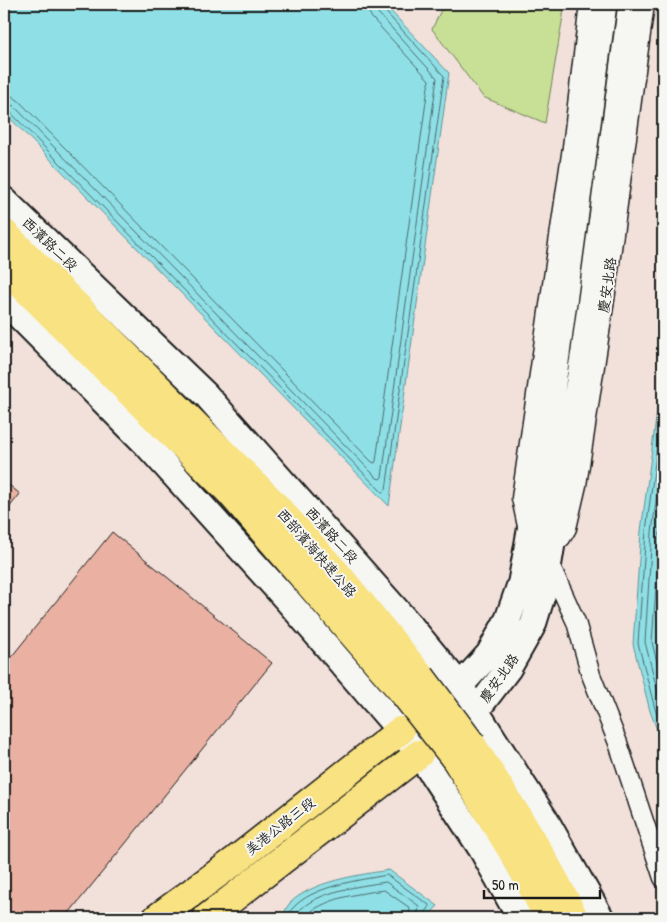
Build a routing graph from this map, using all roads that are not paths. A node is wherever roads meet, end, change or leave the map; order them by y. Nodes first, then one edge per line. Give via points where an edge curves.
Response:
1 (590, 4) edge
2 (604, 4) edge
3 (631, 4) edge
4 (645, 4) edge
5 (4, 200) edge
6 (4, 232) edge
7 (4, 267) edge
8 (4, 302) edge
9 (528, 534) junction
10 (548, 560) junction
11 (412, 684) junction
12 (460, 686) junction
13 (476, 711) junction
14 (400, 731) junction
15 (463, 751) junction
16 (419, 754) junction
17 (663, 878) edge
18 (157, 918) edge
19 (207, 918) edge
20 (520, 918) edge
21 (549, 918) edge
22 (574, 918) edge
23 (601, 918) edge

1 - 9 street, 慶安北路 via 521,498
2 - 9 street, 慶安北路 via 544,451
3 - 10 street, 慶安北路 via 584,352
4 - 10 street, 慶安北路 via 576,485 566,528
5 - 12 street, 西濱路二段 via 206,395 348,553
6 - 11 main road, 西部濱海快速公路 via 272,502 339,576
7 - 11 main road, 西部濱海快速公路 via 230,492
8 - 14 street via 146,444
9 - 10 street
9 - 12 street, 慶安北路 via 521,582 508,619 489,654
10 - 13 street, 慶安北路 via 545,586 533,625 508,669
10 - 17 street via 576,622 591,675 618,743
11 - 15 main road, 西部濱海快速公路, bridge
12 - 13 street, 西濱路二段
12 - 14 street, 慶安北路
13 - 16 street, 慶安北路
13 - 23 street, 西濱路二段 via 545,819
14 - 16 street
14 - 18 main road, 美港公路三段
15 - 21 main road, 西部濱海快速公路
15 - 22 main road, 西部濱海快速公路 via 517,814
16 - 19 main road, 美港公路三段
16 - 20 street via 482,850

